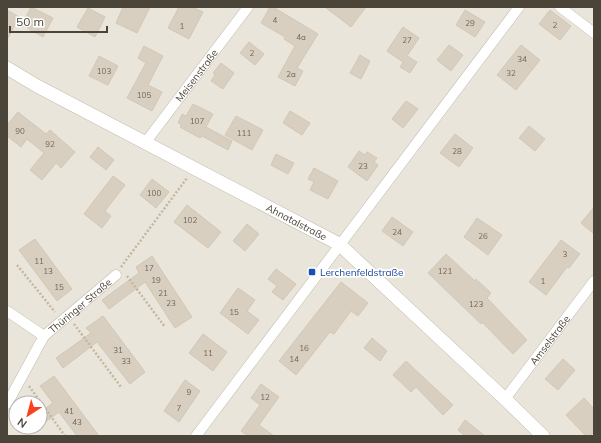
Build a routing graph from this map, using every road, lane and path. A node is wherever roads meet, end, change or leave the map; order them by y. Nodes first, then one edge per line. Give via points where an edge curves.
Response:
1 (248, 7) edge
2 (519, 7) edge
3 (560, 7) edge
4 (594, 33) edge
5 (7, 68) edge
6 (145, 142) junction
7 (195, 168) junction
8 (339, 244) junction
9 (16, 270) dead end
10 (121, 274) junction
11 (594, 281) edge
12 (7, 311) edge
13 (65, 318) junction
14 (165, 327) dead end
15 (44, 336) junction
16 (20, 380) junction
17 (120, 387) dead end
18 (35, 395) edge
19 (506, 399) junction
20 (7, 404) edge
21 (48, 413) edge
22 (65, 436) edge
23 (196, 436) edge
24 (543, 436) edge

1 - 6 street, Meisenstraße
2 - 8 street
3 - 4 street
5 - 6 street, Ahnatalstraße
6 - 7 street, Ahnatalstraße
7 - 8 street, Ahnatalstraße
7 - 10 path
8 - 19 street, Ahnatalstraße
8 - 23 street
9 - 13 path via 18,265
10 - 13 street, Thüringer Straße
10 - 14 path
11 - 19 street, Amselstraße
12 - 15 street, Thüringer Straße
13 - 15 street, Thüringer Straße
13 - 17 path
15 - 16 street, Thüringer Straße
16 - 18 path via 29,385
16 - 20 street, Thüringer Straße
19 - 24 street, Ahnatalstraße
21 - 22 path

